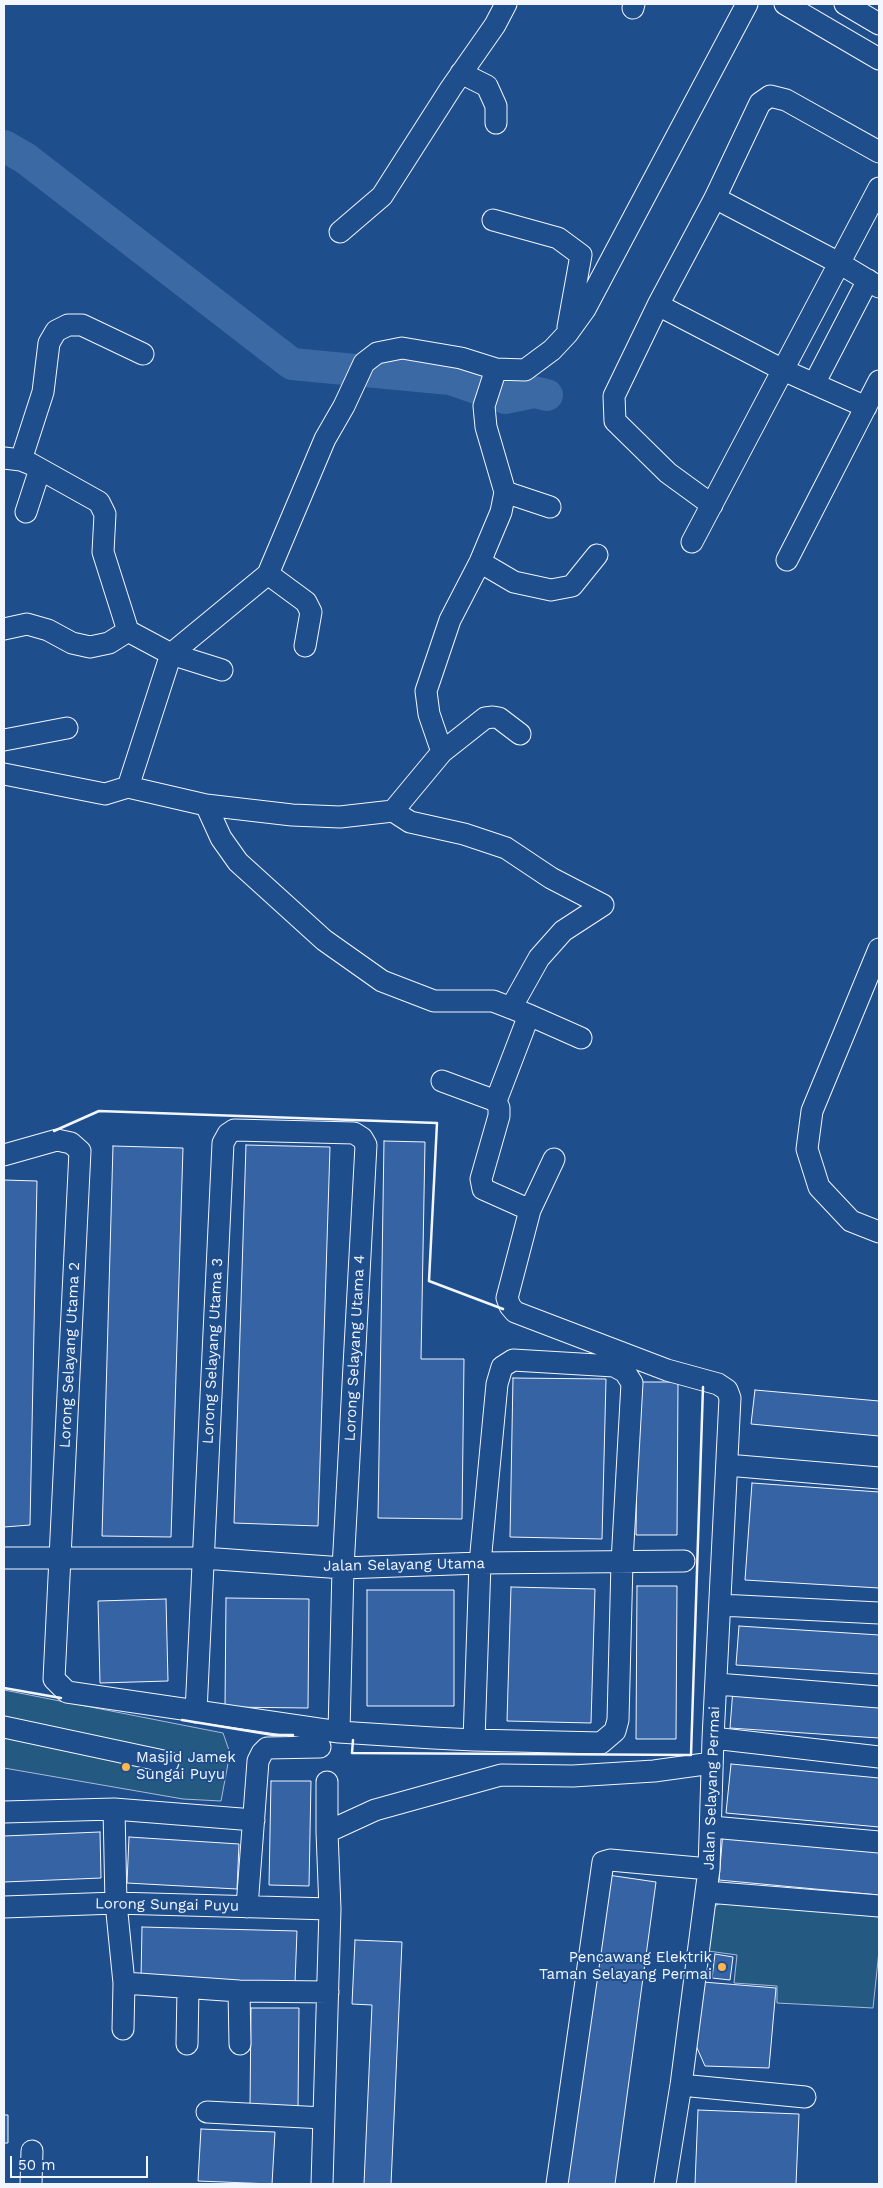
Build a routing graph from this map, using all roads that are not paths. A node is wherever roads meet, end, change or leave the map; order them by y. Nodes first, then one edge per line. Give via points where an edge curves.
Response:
1 (506, 4) edge
2 (747, 4) edge
3 (786, 4) edge
4 (845, 4) edge
5 (879, 24) edge
6 (879, 59) edge
7 (461, 73) junction
8 (496, 123) dead end
9 (879, 152) edge
10 (879, 188) edge
11 (715, 198) junction
12 (493, 220) dead end
13 (340, 232) dead end
14 (839, 263) junction
15 (874, 284) edge
16 (658, 305) junction
17 (567, 334) junction
18 (143, 354) dead end
19 (783, 370) junction
20 (494, 374) junction
21 (879, 381) edge
22 (814, 384) junction
23 (866, 407) junction
24 (12, 459) edge
25 (40, 469) junction
26 (505, 492) junction
27 (712, 505) junction
28 (550, 507) dead end
29 (26, 512) dead end
30 (692, 542) dead end
31 (597, 555) dead end
32 (787, 560) dead end
33 (480, 562) junction
34 (268, 574) junction
35 (4, 629) edge
36 (128, 631) junction
37 (305, 646) dead end
38 (171, 654) junction
39 (222, 670) dead end
40 (68, 728) dead end
41 (520, 734) dead end
42 (4, 740) edge
43 (442, 752) junction
44 (4, 774) edge
45 (128, 787) junction
46 (206, 805) junction
47 (393, 811) junction
48 (879, 948) edge
49 (520, 1011) junction
50 (581, 1038) dead end
51 (442, 1081) dead end
52 (496, 1101) junction
53 (354, 1133) joint
54 (4, 1155) edge
55 (554, 1159) dead end
56 (530, 1210) junction
57 (879, 1232) edge
58 (727, 1465) junction
59 (879, 1478) edge
60 (4, 1558) edge
61 (60, 1558) junction
62 (203, 1558) junction
63 (684, 1561) dead end
64 (622, 1562) junction
65 (480, 1563) junction
66 (344, 1568) junction
67 (720, 1604) junction
68 (879, 1613) edge
69 (717, 1684) junction
70 (879, 1696) edge
71 (196, 1712) junction
72 (4, 1727) edge
73 (339, 1732) junction
74 (713, 1738) junction
75 (474, 1740) junction
76 (320, 1747) dead end
77 (879, 1757) edge
78 (168, 1762) dead end
79 (712, 1763) junction
80 (327, 1782) dead end
81 (114, 1809) junction
82 (4, 1812) edge
83 (254, 1820) junction
84 (712, 1827) junction
85 (327, 1832) junction
86 (879, 1842) edge
87 (709, 1869) junction
88 (707, 1892) junction
89 (116, 1903) junction
90 (879, 1906) edge
91 (4, 1907) edge
92 (247, 1907) junction
93 (330, 1909) junction
94 (124, 1983) junction
95 (188, 1988) junction
96 (239, 1991) junction
97 (328, 1992) junction
98 (123, 2029) dead end
99 (188, 2044) dead end
100 (240, 2044) dead end
101 (681, 2085) junction
102 (805, 2096) dead end
103 (207, 2112) dead end
104 (324, 2118) junction
105 (32, 2150) dead end
106 (31, 2184) edge
107 (322, 2184) edge
108 (557, 2184) edge
109 (665, 2184) edge

1 - 7 street
2 - 17 street via 585,309
3 - 6 street
4 - 5 street
7 - 8 street via 486,86 496,106
7 - 13 street via 382,196
9 - 11 street via 786,100 770,96 760,102
10 - 14 street
11 - 14 street
11 - 16 street
12 - 17 street via 558,238 581,256
14 - 15 street
14 - 19 street
15 - 22 street
16 - 19 street
16 - 27 street via 614,396 616,421 668,473
17 - 20 street via 525,370
18 - 24 street via 82,325 68,324 56,331 49,343 43,392
19 - 22 street
19 - 27 street
20 - 26 street via 484,406 486,427
20 - 34 street via 461,358 402,348 377,353 364,364 325,439
21 - 23 street
22 - 23 street
23 - 32 street
24 - 25 street
25 - 29 street
25 - 36 street via 99,502 105,514 103,552
26 - 28 street
26 - 33 street via 501,512
27 - 30 street
31 - 33 street via 572,586 552,590 514,582
33 - 43 street via 450,620 426,691 429,714
34 - 37 street via 306,602 311,612
34 - 38 street
35 - 36 street via 27,624 90,647 109,642
36 - 38 street
38 - 39 street
38 - 45 street
40 - 42 street
41 - 43 street via 499,718 484,718
43 - 47 street
44 - 45 street via 105,794
45 - 46 street
46 - 47 street via 340,817
46 - 49 street via 221,838 238,862 324,940 382,981 434,1000 493,1001
47 - 49 street via 410,822 464,834 506,848 550,878 603,905 564,931 539,958
48 - 57 street via 812,1111 808,1150 819,1187 851,1221
49 - 50 street
49 - 52 street
51 - 52 street
52 - 56 street via 499,1116 481,1184 483,1189
53 - 62 street, Lorong Selayang Utama 3 via 234,1130 223,1143
53 - 66 street, Lorong Selayang Utama 4 via 366,1144
54 - 61 street, Lorong Selayang Utama 2 via 57,1140 72,1143 80,1151
55 - 56 street
56 - 58 street, Jalan Selayang Permai via 507,1298 510,1306 515,1312 667,1370 718,1384 727,1390 730,1398
58 - 59 street
58 - 67 street, Jalan Selayang Permai
60 - 61 street, Jalan Selayang Utama
61 - 62 street, Jalan Selayang Utama
61 - 71 street, Lorong Selayang Utama 2 via 54,1679 67,1692
62 - 66 street, Jalan Selayang Utama
62 - 71 street, Lorong Selayang Utama 3
63 - 64 street, Jalan Selayang Utama
64 - 65 street, Jalan Selayang Utama
64 - 65 street via 632,1383 625,1372 614,1366 513,1360 502,1367 497,1384
64 - 75 street via 618,1720 615,1731 601,1743
65 - 66 street, Jalan Selayang Utama
65 - 75 street
66 - 73 street
67 - 68 street
67 - 69 street, Jalan Selayang Permai
69 - 70 street
69 - 74 street, Jalan Selayang Permai
71 - 73 street
72 - 78 street
73 - 75 street
74 - 77 street
74 - 79 street, Jalan Selayang Permai
76 - 83 street via 267,1748 262,1753 258,1761
79 - 84 street, Jalan Selayang Permai
79 - 85 street via 654,1771 573,1776 501,1775 375,1810
80 - 85 street
81 - 82 street
81 - 83 street
81 - 89 street
83 - 92 street
84 - 86 street
84 - 87 street, Jalan Selayang Permai
85 - 93 street
87 - 88 street, Jalan Selayang Permai
87 - 108 street via 603,1862
88 - 90 street
88 - 101 street, Jalan Selayang Permai
89 - 91 street, Lorong Sungai Puyu
89 - 92 street, Lorong Sungai Puyu
89 - 94 street
92 - 93 street, Lorong Sungai Puyu
93 - 97 street
94 - 95 street
94 - 98 street
95 - 96 street
95 - 99 street
96 - 97 street
96 - 100 street
97 - 104 street
101 - 102 street
101 - 109 street, Jalan Selayang Permai
103 - 104 street
104 - 107 street
105 - 106 street

